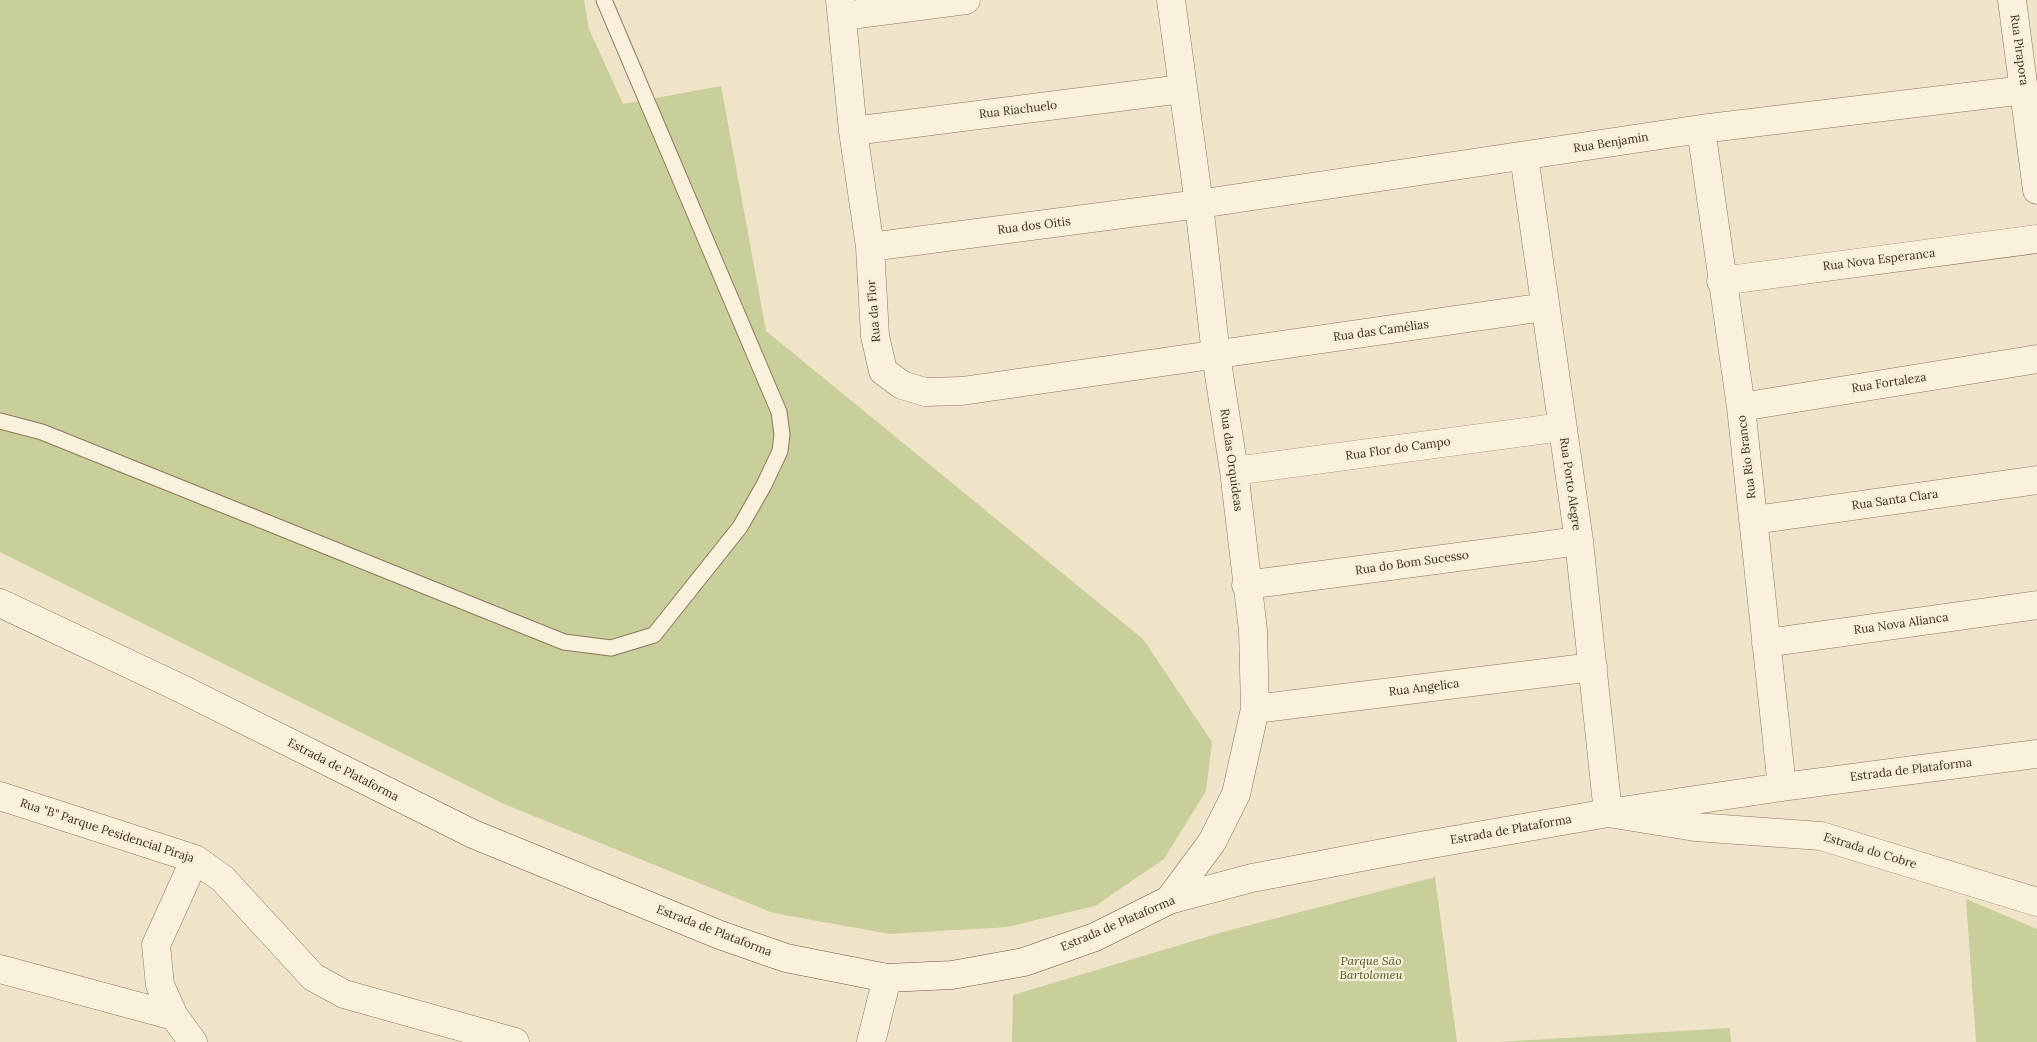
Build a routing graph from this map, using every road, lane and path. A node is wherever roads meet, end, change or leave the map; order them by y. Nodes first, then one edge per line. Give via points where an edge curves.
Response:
1 (604, 0) edge
2 (966, 0) edge
3 (1171, 0) edge
4 (2012, 0) edge
5 (842, 8) edge
6 (1182, 89) junction
7 (2029, 107) edge
8 (1701, 129) junction
9 (853, 131) junction
10 (1524, 156) junction
11 (2037, 190) edge
12 (1199, 204) junction
13 (2037, 239) edge
14 (870, 248) junction
15 (1721, 281) junction
16 (1545, 307) junction
17 (1216, 355) junction
18 (2037, 359) edge
19 (1741, 407) junction
20 (0, 421) edge
21 (1562, 427) junction
22 (1234, 471) junction
23 (2037, 480) edge
24 (1754, 520) junction
25 (1578, 541) junction
26 (1246, 585) junction
27 (0, 603) edge
28 (2037, 605) edge
29 (1766, 643) junction
30 (1593, 668) junction
31 (1255, 709) junction
32 (2037, 754) edge
33 (1782, 787) junction
34 (0, 796) edge
35 (1608, 813) junction
36 (196, 859) junction
37 (1169, 900) junction
38 (2037, 902) edge
39 (0, 970) edge
40 (887, 978) junction
41 (174, 1016) junction
42 (193, 1042) edge
43 (514, 1042) edge
44 (870, 1042) edge

1 - 20 lane via 779,412 782,434 780,451 740,526 654,635 611,648 564,642 42,432
2 - 5 street
3 - 6 street, Rua das Orquideas
4 - 7 street, Rua Pirapora
5 - 9 street, Rua da Flor
6 - 9 street, Rua Riachuelo
6 - 12 street, Rua das Orquideas
7 - 8 street, Rua Benjamin
7 - 11 street, Rua Pirapora
8 - 10 street, Rua Benjamin
8 - 15 street, Rua Rio Branco
9 - 14 street, Rua da Flor
10 - 12 street, Rua Benjamin
10 - 16 street, Rua Porto Alegre
12 - 14 street, Rua dos Oitis
12 - 17 street, Rua das Orquideas
13 - 15 street, Rua Nova Esperanca
14 - 17 street, Rua da Flor via 875,336 883,370 902,384 925,392 962,391
15 - 19 street, Rua Rio Branco
16 - 17 street, Rua das Camélias
16 - 21 street, Rua Porto Alegre
17 - 22 street, Rua das Orquideas
18 - 19 street, Rua Fortaleza
19 - 24 street, Rua Rio Branco
21 - 22 street, Rua Flor do Campo
21 - 25 street, Rua Porto Alegre
22 - 26 street, Rua das Orquideas
23 - 24 street, Rua Santa Clara
24 - 29 street, Rua Rio Branco
25 - 26 street, Rua do Bom Sucesso
25 - 30 street, Rua Porto Alegre
26 - 31 street, Rua das Orquideas via 1252,630
27 - 40 street, Estrada de Plataforma via 182,689 473,834 728,938 786,958
28 - 29 street, Rua Nova Alianca
29 - 33 street, Rua Rio Branco
30 - 31 street, Rua Angelica
30 - 35 street, Rua Porto Alegre
31 - 37 street, Rua das Orquideas via 1236,794 1212,842
32 - 33 street, Estrada de Plataforma
33 - 35 street, Estrada de Plataforma
34 - 36 street, Rua "B" Parque Pesidencial Piraja
35 - 37 street, Estrada de Plataforma via 1252,878
35 - 38 street, Estrada do Cobre via 1696,826 1821,836
36 - 41 street via 156,945 160,985
36 - 43 street, Rua "B" Parque Pesidencial Piraja via 223,879 313,977 328,986 344,994
37 - 40 street, Estrada de Plataforma via 1095,937 1024,962 952,975
39 - 41 street
40 - 44 street
41 - 42 street

